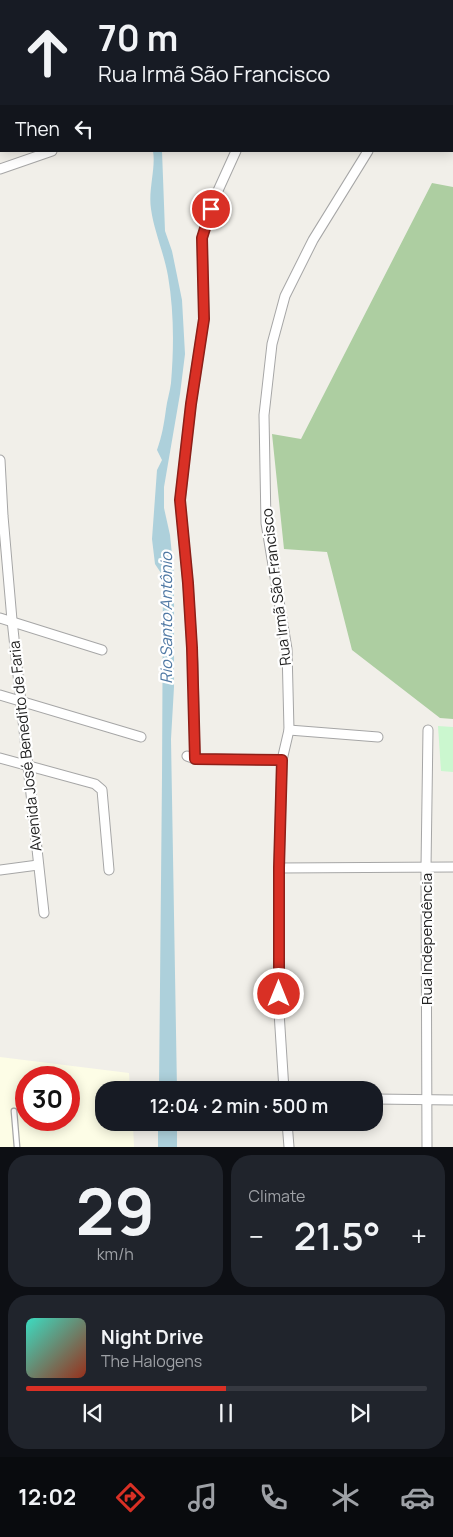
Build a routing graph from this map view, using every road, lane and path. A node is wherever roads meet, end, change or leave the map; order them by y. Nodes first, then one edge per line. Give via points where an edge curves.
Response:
1 (49, 152) edge
2 (236, 152) edge
3 (367, 152) edge
4 (0, 169) edge
5 (0, 460) edge
6 (1, 516) edge
7 (0, 618) edge
8 (12, 620) junction
9 (102, 650) dead end
10 (0, 695) edge
11 (21, 700) junction
12 (289, 730) junction
13 (428, 730) dead end
14 (141, 737) dead end
15 (378, 737) dead end
16 (0, 758) edge
17 (282, 760) junction
18 (27, 764) junction
19 (38, 865) junction
20 (453, 867) edge
21 (279, 868) junction
22 (426, 868) junction
23 (0, 870) edge
24 (109, 870) dead end
25 (44, 913) dead end
26 (283, 1081) edge
27 (383, 1099) edge
28 (427, 1100) junction
29 (453, 1100) edge
30 (14, 1111) dead end
31 (288, 1131) edge
32 (17, 1147) edge
33 (289, 1147) edge
34 (426, 1147) edge

1 - 4 street
2 - 17 street via 216,195 202,238 204,319 180,500 192,646 191,758
3 - 12 street, Rua Irmã São Francisco via 313,240 285,296 272,344 264,415 266,523 286,649
5 - 6 street, Avenida José Benedito de Faria
6 - 8 street, Avenida José Benedito de Faria
7 - 8 street
8 - 9 street
8 - 11 street, Avenida José Benedito de Faria
10 - 11 street
11 - 14 street
11 - 18 street, Avenida José Benedito de Faria
12 - 15 street
12 - 17 street, Rua Irmã São Francisco
13 - 22 street, Rua Independência
16 - 18 street
17 - 21 street, Rua Irmã São Francisco
18 - 19 street, Avenida José Benedito de Faria
18 - 24 street via 95,784 102,790
19 - 23 street
19 - 25 street, Avenida José Benedito de Faria
20 - 22 street
21 - 22 street
21 - 26 street, Rua Irmã São Francisco via 279,1012
22 - 28 street, Rua Independência
27 - 28 street
28 - 29 street
28 - 34 street, Rua Independência
30 - 32 lane
31 - 33 street

